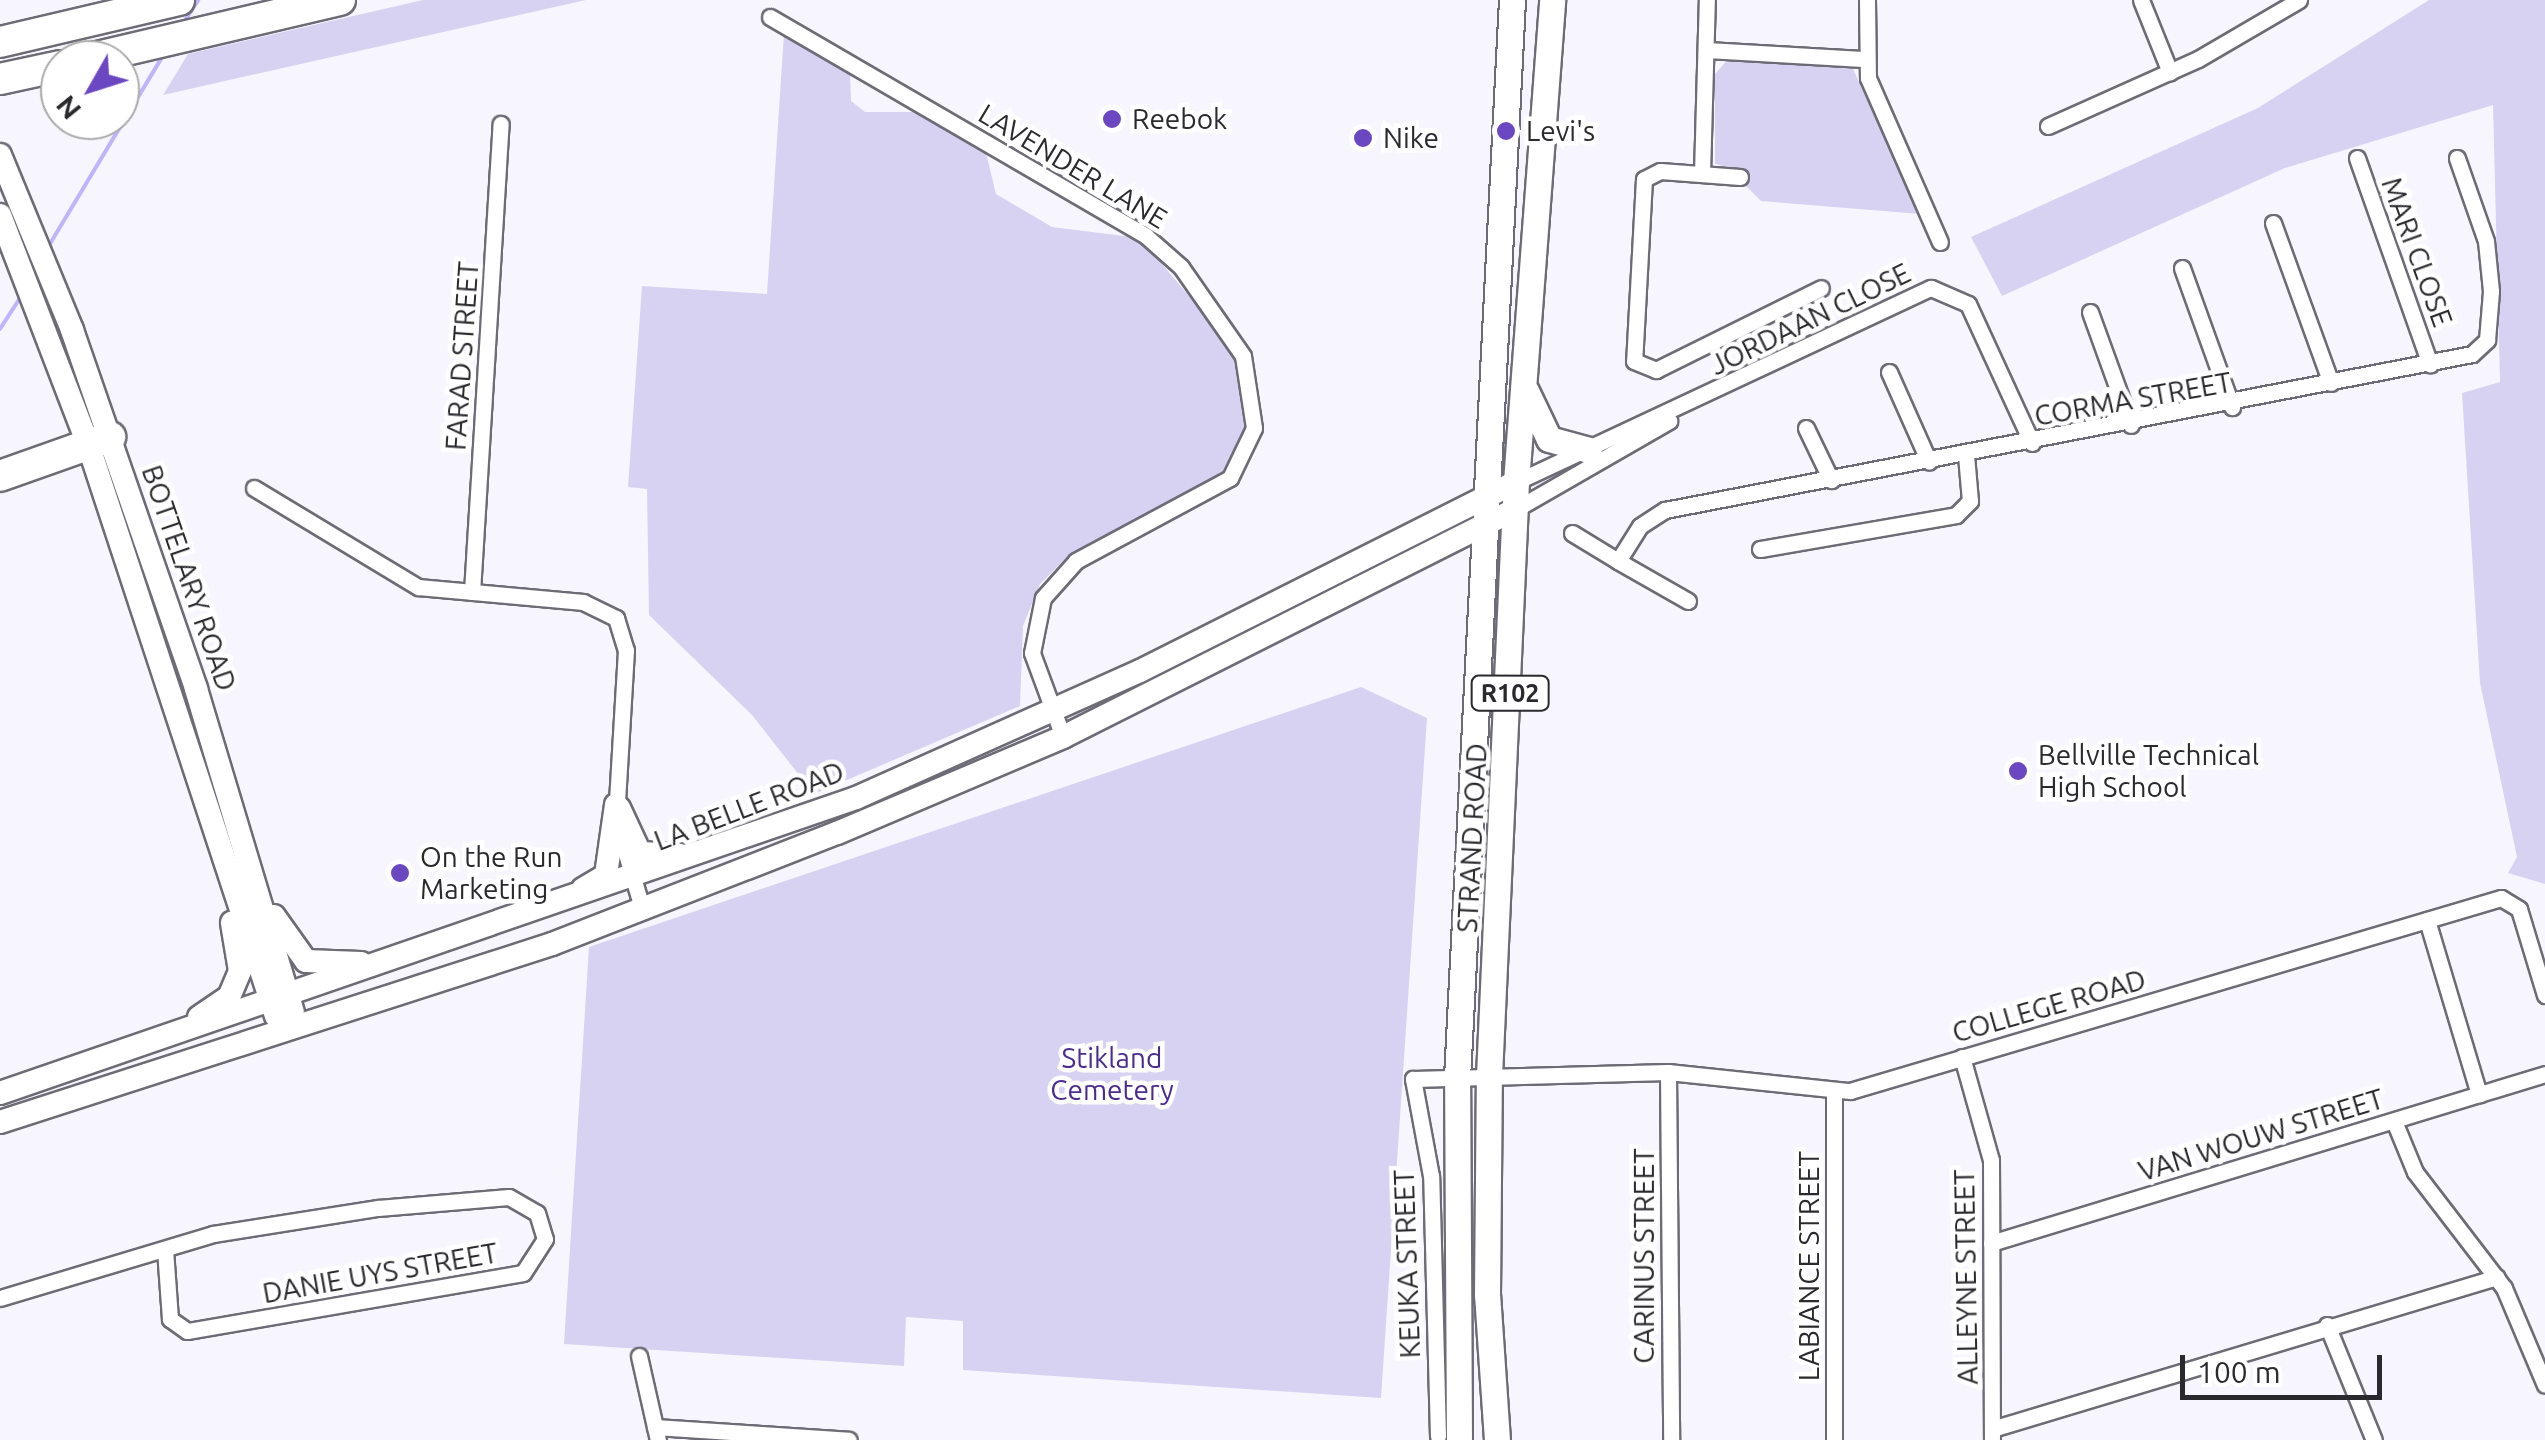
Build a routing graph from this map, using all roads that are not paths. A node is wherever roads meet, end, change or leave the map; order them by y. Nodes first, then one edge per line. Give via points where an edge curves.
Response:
1 (340, 0) edge
2 (1512, 0) edge
3 (1552, 0) edge
4 (1706, 0) edge
5 (1867, 0) edge
6 (2141, 0) edge
7 (2299, 0) edge
8 (167, 3) edge
9 (770, 17) dead end
10 (0, 42) edge
11 (140, 47) edge
12 (1706, 50) junction
13 (1864, 59) junction
14 (40, 70) edge
15 (2170, 72) junction
16 (0, 79) edge
17 (501, 124) dead end
18 (2048, 126) dead end
19 (0, 155) edge
20 (2356, 158) dead end
21 (2457, 158) dead end
22 (1702, 174) junction
23 (1740, 176) dead end
24 (0, 216) edge
25 (2273, 224) dead end
26 (1940, 242) dead end
27 (2182, 268) dead end
28 (1821, 288) dead end
29 (2090, 312) dead end
30 (2430, 364) junction
31 (1888, 372) dead end
32 (2331, 383) junction
33 (1524, 386) junction
34 (1696, 401) junction
35 (2232, 407) junction
36 (2132, 426) junction
37 (1806, 428) dead end
38 (99, 442) junction
39 (2032, 443) junction
40 (1589, 450) junction
41 (1966, 455) junction
42 (1928, 462) junction
43 (0, 476) edge
44 (1831, 480) junction
45 (1516, 482) junction
46 (254, 488) dead end
47 (1487, 496) junction
48 (1516, 509) junction
49 (1484, 526) junction
50 (1572, 533) dead end
51 (1760, 549) dead end
52 (1618, 561) junction
53 (472, 592) junction
54 (1688, 601) dead end
55 (1053, 712) junction
56 (1063, 736) junction
57 (616, 802) junction
58 (230, 843) junction
59 (707, 856) junction
60 (634, 882) junction
61 (556, 909) junction
62 (644, 911) junction
63 (2427, 920) junction
64 (403, 960) junction
65 (2545, 995) edge
66 (280, 1001) junction
67 (290, 1031) junction
68 (1962, 1057) junction
69 (1668, 1072) junction
70 (2545, 1074) edge
71 (1490, 1076) junction
72 (1457, 1078) junction
73 (42, 1079) junction
74 (1834, 1092) junction
75 (0, 1093) edge
76 (2480, 1094) junction
77 (2394, 1121) junction
78 (0, 1122) edge
79 (1991, 1244) junction
80 (165, 1249) junction
81 (2497, 1277) junction
82 (0, 1298) edge
83 (2327, 1325) junction
84 (639, 1356) dead end
85 (2545, 1385) edge
86 (656, 1434) edge
87 (1992, 1434) edge
88 (1449, 1438) edge
89 (849, 1440) edge
90 (1497, 1440) edge
91 (1671, 1440) edge
92 (1834, 1440) edge
93 (2374, 1440) edge

1 - 11 highway
2 - 47 main road, STRAND ROAD / R102
3 - 33 main road, STRAND ROAD / R102
4 - 12 street
5 - 13 street
6 - 15 street
7 - 15 street
8 - 10 highway
9 - 55 street, LAVENDER LANE via 1146,236 1189,278 1243,356 1255,416 1230,478 1076,561 1043,598 1032,653
12 - 13 street
12 - 22 street
13 - 26 street
14 - 16 highway
15 - 18 street
17 - 53 street, FARAD STREET
19 - 38 main road, BOTTELARY ROAD via 72,330
20 - 30 street, MARI CLOSE
21 - 30 street, CORMA STREET via 2486,241 2489,328 2472,354
22 - 23 street
22 - 28 street via 1660,171 1643,182 1634,362 1656,370
24 - 38 main road, BOTTELARY ROAD via 52,350
25 - 32 street
27 - 35 street
29 - 36 street
30 - 32 street, CORMA STREET via 2384,365
31 - 42 street
32 - 35 street, CORMA STREET
33 - 40 main road via 1549,440
33 - 45 main road, STRAND ROAD / R102
34 - 39 street, JORDAAN CLOSE via 1941,287 1968,304
34 - 40 street, JORDAAN CLOSE
34 - 48 street, JORDAAN CLOSE
35 - 36 street, CORMA STREET
36 - 39 street, CORMA STREET
37 - 44 street
38 - 43 highway
38 - 58 main road, BOTTELARY ROAD
39 - 41 street, CORMA STREET
40 - 45 street, JORDAAN CLOSE
41 - 42 street, CORMA STREET
41 - 51 street via 1970,501 1956,515
42 - 44 street, CORMA STREET
44 - 52 street, CORMA STREET via 1665,510 1644,521
45 - 47 main road, LA BELLE ROAD
45 - 48 main road, STRAND ROAD / R102
46 - 53 street via 399,580
47 - 49 main road, STRAND ROAD / R102
47 - 55 main road, LA BELLE ROAD
48 - 49 main road, LA BELLE ROAD
48 - 71 main road, STRAND ROAD / R102
49 - 56 main road, LA BELLE ROAD
49 - 72 main road, STRAND ROAD / R102
50 - 52 street
52 - 54 street
53 - 57 street via 583,602 616,618 626,650
55 - 56 street, LAVENDER LANE
55 - 59 main road, LA BELLE ROAD
56 - 62 main road, LA BELLE ROAD
57 - 59 main road via 640,853
57 - 60 street
57 - 61 main road via 606,875
58 - 64 main road via 285,940 306,961 332,968
58 - 66 main road, BOTTELARY ROAD
58 - 73 main road via 240,962 229,996 209,1014
59 - 60 main road, LA BELLE ROAD
60 - 61 main road, LA BELLE ROAD
60 - 62 street
61 - 64 main road, LA BELLE ROAD
62 - 67 main road, LA BELLE ROAD
63 - 65 street, COLLEGE ROAD via 2512,902
63 - 68 street, COLLEGE ROAD
63 - 76 street
64 - 66 main road, LA BELLE ROAD
66 - 67 main road, BOTTELARY ROAD
66 - 73 main road, LA BELLE ROAD
67 - 78 main road, LA BELLE ROAD
68 - 74 street, COLLEGE ROAD
68 - 79 street, ALLEYNE STREET via 1991,1160
69 - 71 street, COLLEGE ROAD
69 - 74 street, COLLEGE ROAD
69 - 91 street, CARINUS STREET
70 - 76 street, VAN WOUW STREET
71 - 72 street, COLLEGE ROAD
71 - 90 main road, STRAND ROAD / R102 via 1486,1296
72 - 88 main road, STRAND ROAD / R102
72 - 88 street, KEUKA STREET via 1413,1079 1412,1092 1431,1176
73 - 75 main road, LA BELLE ROAD
74 - 92 street, LABIANCE STREET
76 - 77 street, VAN WOUW STREET
77 - 79 street, VAN WOUW STREET
77 - 81 street via 2415,1172
79 - 87 street, ALLEYNE STREET
80 - 80 street, DANIE UYS STREET via 378,1208 492,1197 530,1205 545,1239 523,1273 187,1331 170,1319
80 - 82 street, DANIE UYS STREET
81 - 83 street
81 - 85 street
83 - 87 street
83 - 93 street
84 - 86 street
86 - 89 street

